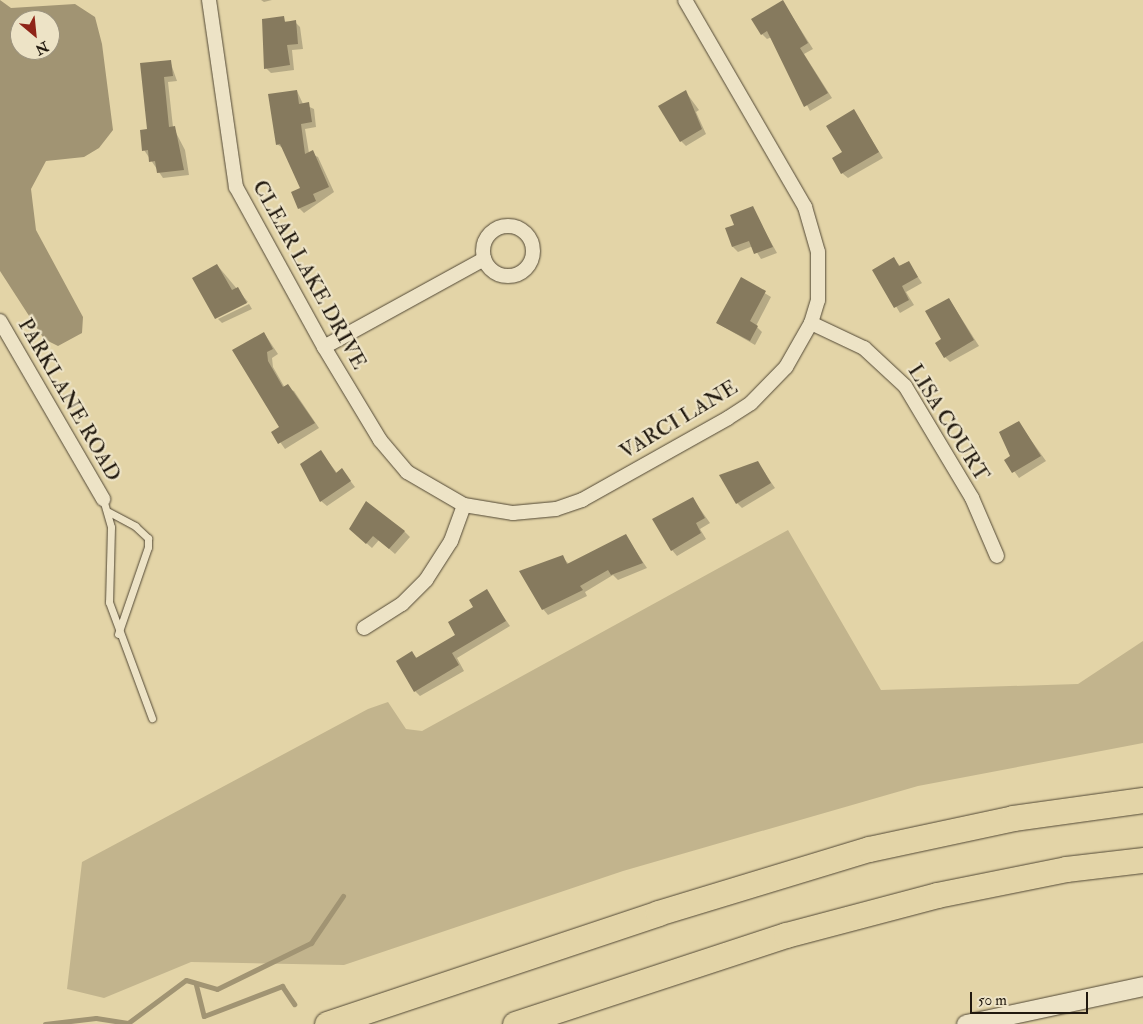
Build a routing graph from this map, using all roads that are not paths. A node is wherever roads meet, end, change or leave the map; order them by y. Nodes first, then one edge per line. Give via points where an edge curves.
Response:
1 (209, 0) edge
2 (688, 1) edge
3 (484, 259) dead end
4 (0, 322) edge
5 (811, 323) junction
6 (324, 347) junction
7 (103, 499) joint
8 (450, 499) joint
9 (464, 505) junction
10 (109, 512) junction
11 (997, 556) dead end
12 (364, 628) dead end
13 (118, 634) junction
14 (152, 718) dead end
15 (1143, 800) edge
16 (1143, 860) edge
17 (1143, 986) edge
18 (327, 1024) edge
19 (515, 1024) edge
20 (966, 1024) edge

1 - 6 street, CLEAR LAKE DRIVE via 236,187
2 - 5 street, VARCI LANE via 805,207 818,261 818,300
3 - 6 street
4 - 7 street, PARKLANE ROAD
5 - 9 street, VARCI LANE via 786,367 751,403 582,500 528,513
5 - 11 street, LISA COURT via 870,352 905,386 972,498
6 - 8 street, CLEAR LAKE DRIVE via 388,451 418,481
7 - 10 lane
8 - 9 street, VARCI LANE
9 - 12 street via 451,541 426,580 402,604
10 - 13 lane via 106,588
10 - 13 lane via 135,526 148,538 148,547
13 - 14 lane
15 - 18 highway via 1013,818 869,849 658,913
16 - 19 highway via 1066,869 937,895 786,935
17 - 20 street

